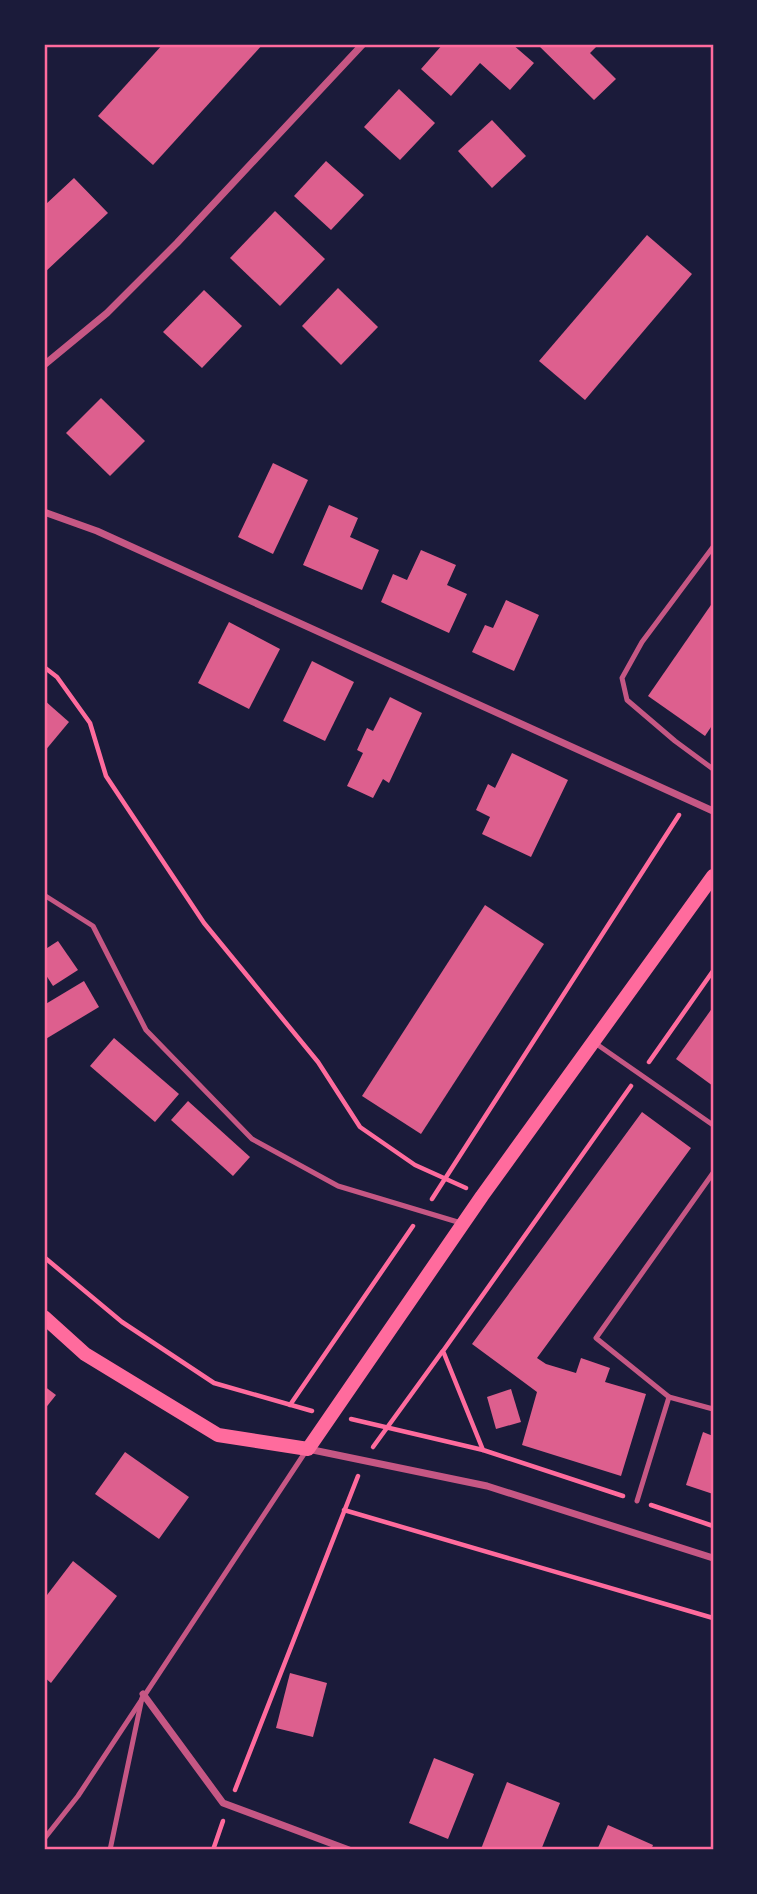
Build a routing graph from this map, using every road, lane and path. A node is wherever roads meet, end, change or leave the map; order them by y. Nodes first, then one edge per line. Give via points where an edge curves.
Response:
1 (363, 44) edge
2 (44, 365) edge
3 (44, 512) edge
4 (713, 547) edge
5 (44, 667) edge
6 (713, 769) edge
7 (688, 800) junction
8 (713, 811) edge
9 (713, 876) edge
10 (44, 895) edge
11 (713, 971) edge
12 (592, 1041) junction
13 (640, 1074) junction
14 (713, 1125) edge
15 (713, 1173) edge
16 (446, 1179) junction
17 (482, 1196) junction
18 (423, 1212) junction
19 (464, 1223) junction
20 (44, 1256) edge
21 (44, 1317) edge
22 (443, 1351) junction
23 (669, 1397) junction
24 (290, 1405) junction
25 (713, 1409) edge
26 (330, 1415) junction
27 (388, 1427) junction
28 (307, 1449) junction
29 (484, 1450) junction
30 (363, 1460) junction
31 (637, 1501) junction
32 (344, 1510) junction
33 (713, 1526) edge
34 (713, 1558) edge
35 (713, 1618) edge
36 (143, 1695) junction
37 (229, 1805) junction
38 (44, 1839) edge
39 (110, 1850) edge
40 (213, 1850) edge
41 (349, 1850) edge

1 - 2 street via 177,243 107,313
3 - 7 street via 97,531
4 - 6 lane via 642,642 622,678 627,700
5 - 16 path via 57,677 90,723 106,776 204,923 318,1062 360,1126
7 - 8 street
7 - 16 path
9 - 12 main road
10 - 18 lane via 93,926 146,1030 252,1139 338,1186
11 - 13 path
12 - 13 lane
12 - 17 main road
13 - 14 lane
13 - 22 path
15 - 23 lane via 596,1338
16 - 17 path
16 - 18 path
17 - 19 main road
18 - 19 lane
18 - 24 path
19 - 26 main road
20 - 24 path via 122,1322 214,1383
21 - 28 main road via 85,1354 218,1435
22 - 27 path
22 - 29 path
23 - 25 lane
23 - 31 lane
24 - 26 path
26 - 27 path
26 - 28 main road
27 - 29 path
27 - 30 path
28 - 30 street
28 - 36 lane
29 - 31 path
30 - 32 path
30 - 34 street via 487,1486
31 - 33 path
32 - 35 path
32 - 37 path
36 - 37 street
36 - 38 lane via 78,1796
36 - 39 lane
37 - 40 path
37 - 41 street

